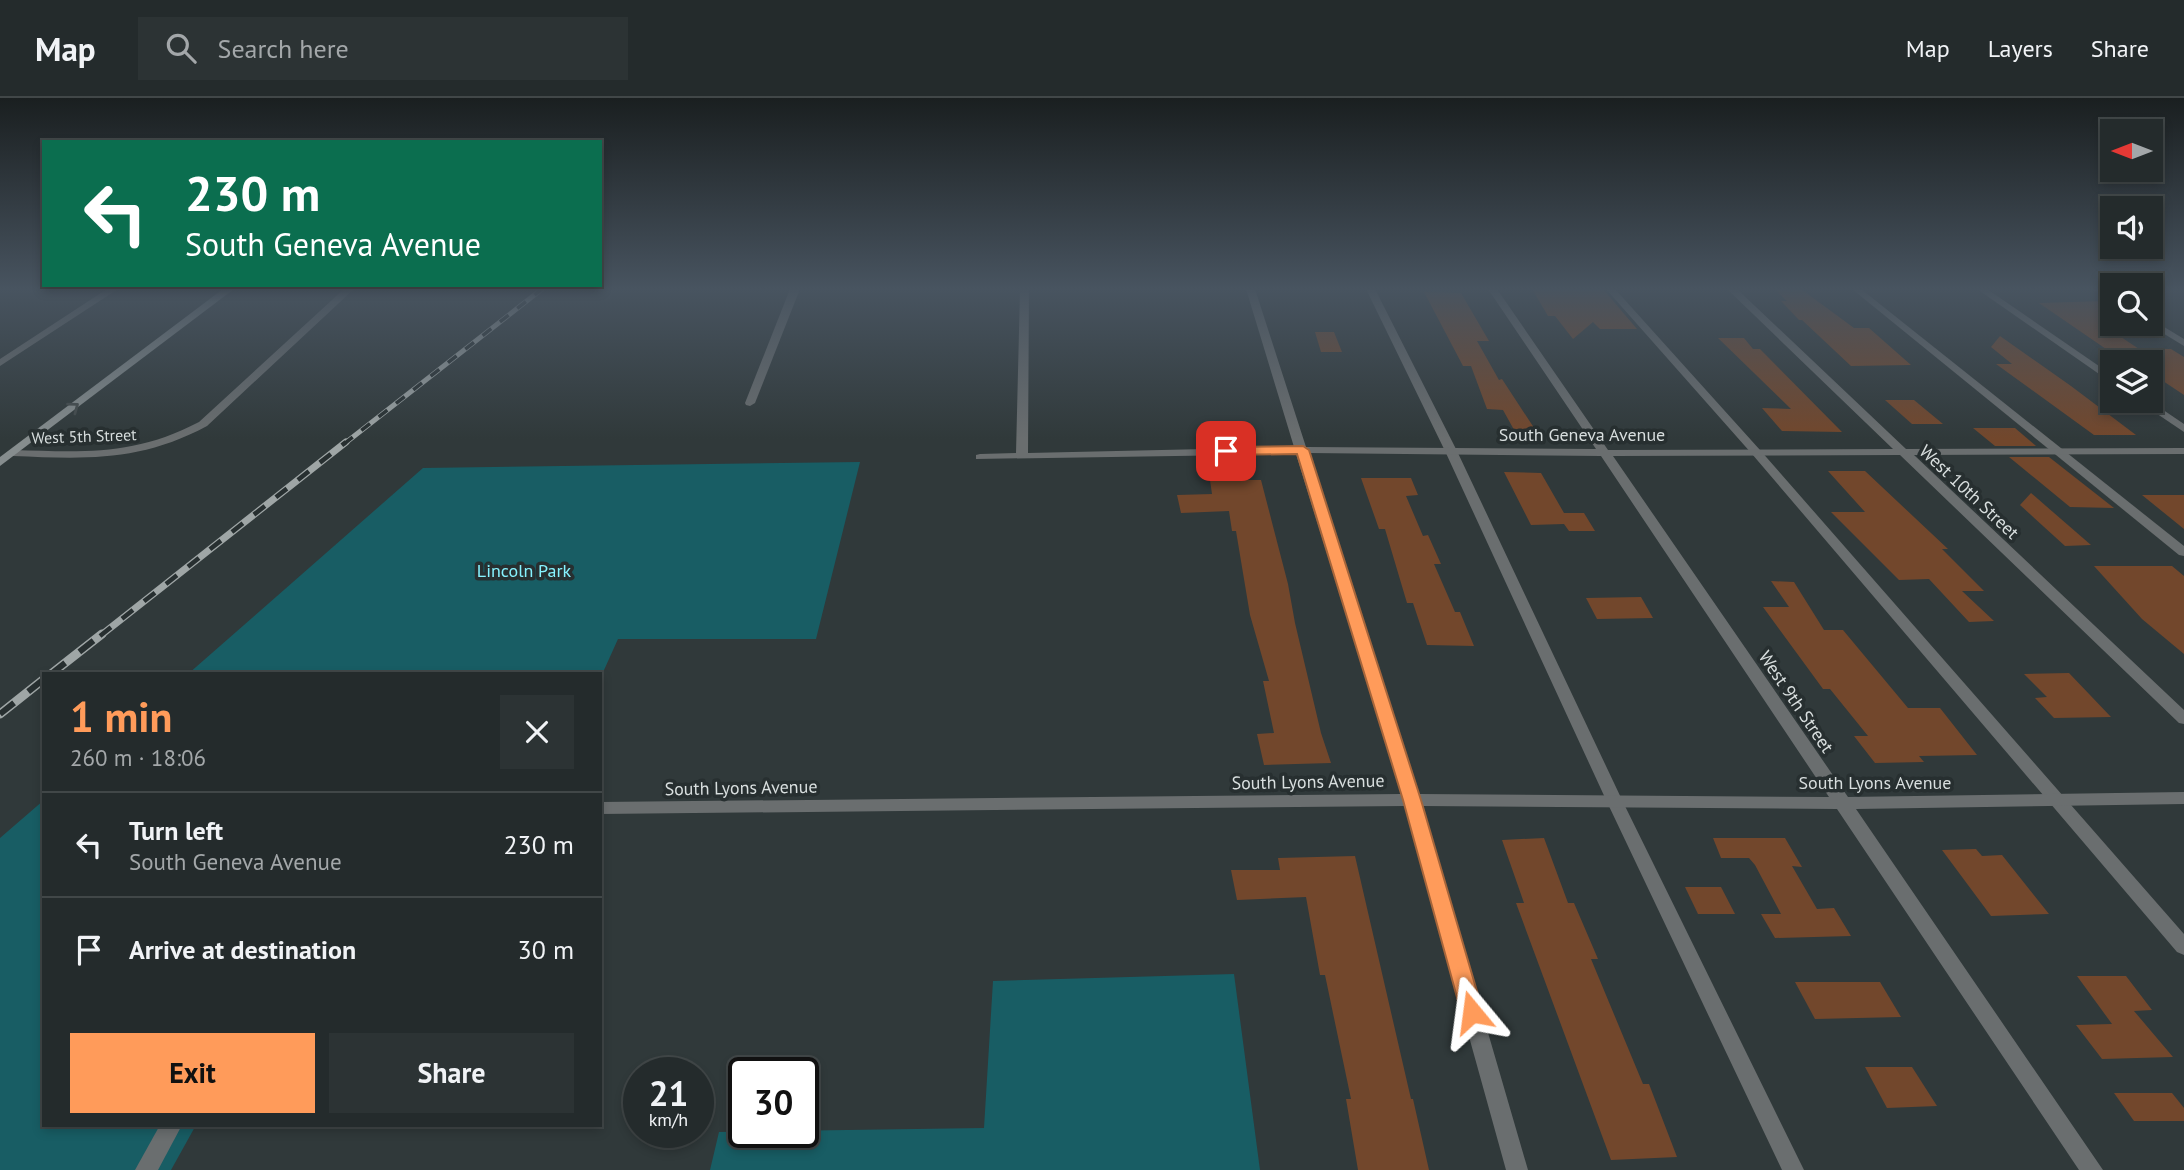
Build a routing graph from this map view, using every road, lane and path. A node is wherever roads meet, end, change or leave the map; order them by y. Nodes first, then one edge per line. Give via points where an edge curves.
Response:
1 (37, 339) edge
2 (163, 339) edge
3 (295, 339) edge
4 (775, 339) edge
5 (1023, 339) edge
6 (1266, 339) edge
7 (1395, 339) edge
8 (1527, 339) edge
9 (1655, 339) edge
10 (1784, 339) edge
11 (1918, 339) edge
12 (2053, 339) edge
13 (0, 363) edge
14 (2100, 372) edge
15 (750, 403) dead end
16 (2161, 413) edge
17 (2184, 429) edge
18 (1303, 450) junction
19 (1901, 451) junction
20 (2058, 451) junction
21 (2184, 451) edge
22 (1451, 452) junction
23 (1756, 452) junction
24 (13, 453) junction
25 (1605, 453) junction
26 (1022, 456) junction
27 (980, 457) dead end
28 (0, 463) edge
29 (2184, 552) edge
30 (2184, 719) edge
31 (2184, 798) edge
32 (1412, 800) junction
33 (2055, 800) junction
34 (1615, 802) junction
35 (1841, 803) junction
36 (602, 808) edge
37 (2184, 947) edge
38 (171, 1127) edge
39 (146, 1170) edge
40 (1517, 1170) edge
41 (1793, 1170) edge
42 (2092, 1170) edge

1 - 13 street
24 -> 2 main road
3 - 24 street, West 5th Street via 184,436 146,450 112,454
4 - 15 street
5 - 26 street
6 - 18 street
7 - 22 street
8 - 25 street, West 9th Street
9 - 23 street
10 - 19 street, West 10th Street
11 - 20 street
12 - 14 street
16 - 17 street
18 - 22 street, South Geneva Avenue
18 - 26 street, South Geneva Avenue
18 - 32 street
19 - 20 street, South Geneva Avenue
19 - 23 street, South Geneva Avenue
19 - 30 street, West 10th Street
20 - 21 street, South Geneva Avenue
20 - 29 street
22 - 25 street, South Geneva Avenue
22 - 34 street
23 - 25 street, South Geneva Avenue
23 - 33 street
24 - 28 main road
25 - 35 street, West 9th Street
26 - 27 street, South Geneva Avenue
31 - 33 street, South Lyons Avenue
32 - 34 street, South Lyons Avenue
32 - 36 street, South Lyons Avenue
32 - 40 street
33 - 35 street, South Lyons Avenue
33 - 37 street
34 - 35 street, South Lyons Avenue
34 - 41 street
35 - 42 street, West 9th Street
38 - 39 street

